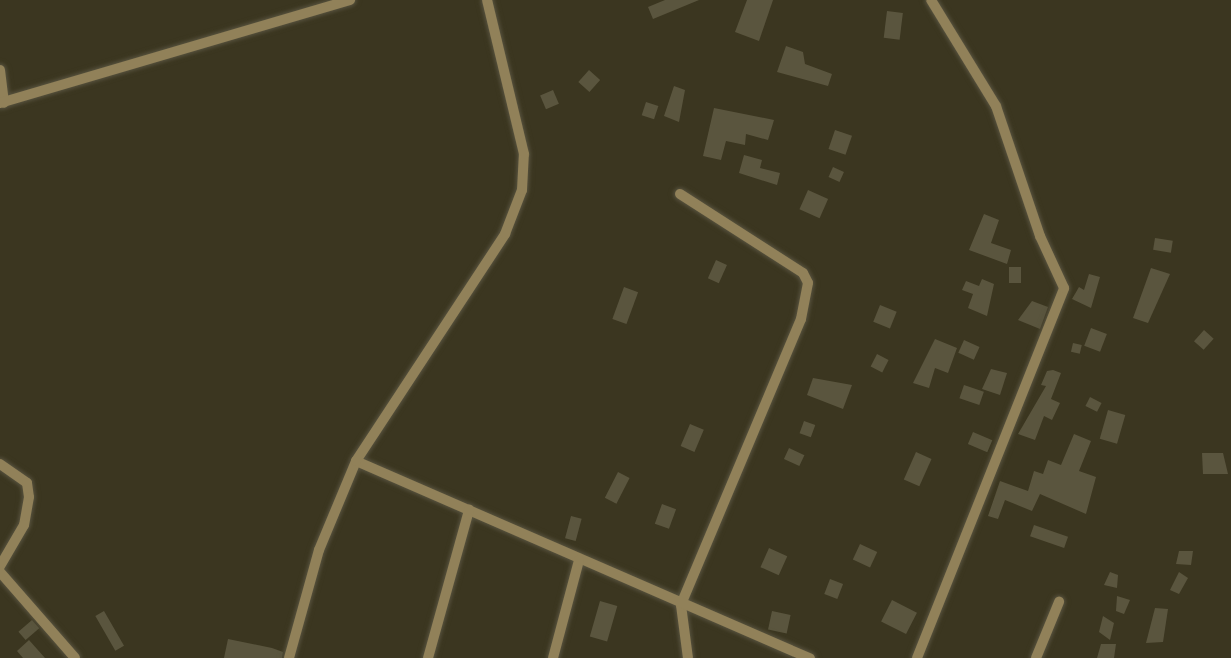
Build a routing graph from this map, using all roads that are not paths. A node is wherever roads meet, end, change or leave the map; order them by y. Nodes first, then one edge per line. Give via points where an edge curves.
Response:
1 (350, 0) edge
2 (487, 0) edge
3 (931, 0) edge
4 (0, 70) edge
5 (2, 103) edge
6 (680, 194) dead end
7 (356, 461) junction
8 (0, 464) edge
9 (468, 510) junction
10 (579, 560) junction
11 (0, 566) edge
12 (0, 572) edge
13 (1059, 602) dead end
14 (681, 605) junction
15 (75, 658) edge
16 (289, 658) edge
17 (428, 658) edge
18 (553, 658) edge
19 (688, 658) edge
20 (810, 658) edge
21 (917, 658) edge
22 (1036, 658) edge

1 - 5 street
2 - 7 street via 524,154 522,190 505,234
3 - 21 street via 963,44 996,106 1040,236 1065,288
4 - 5 street
6 - 14 street via 803,273 808,283 790,346
7 - 9 street
7 - 16 street via 319,550
8 - 11 street via 27,483 30,497 24,525
9 - 10 street
9 - 17 street
10 - 14 street
10 - 18 street
12 - 15 street
13 - 22 street
14 - 19 street
14 - 20 street

